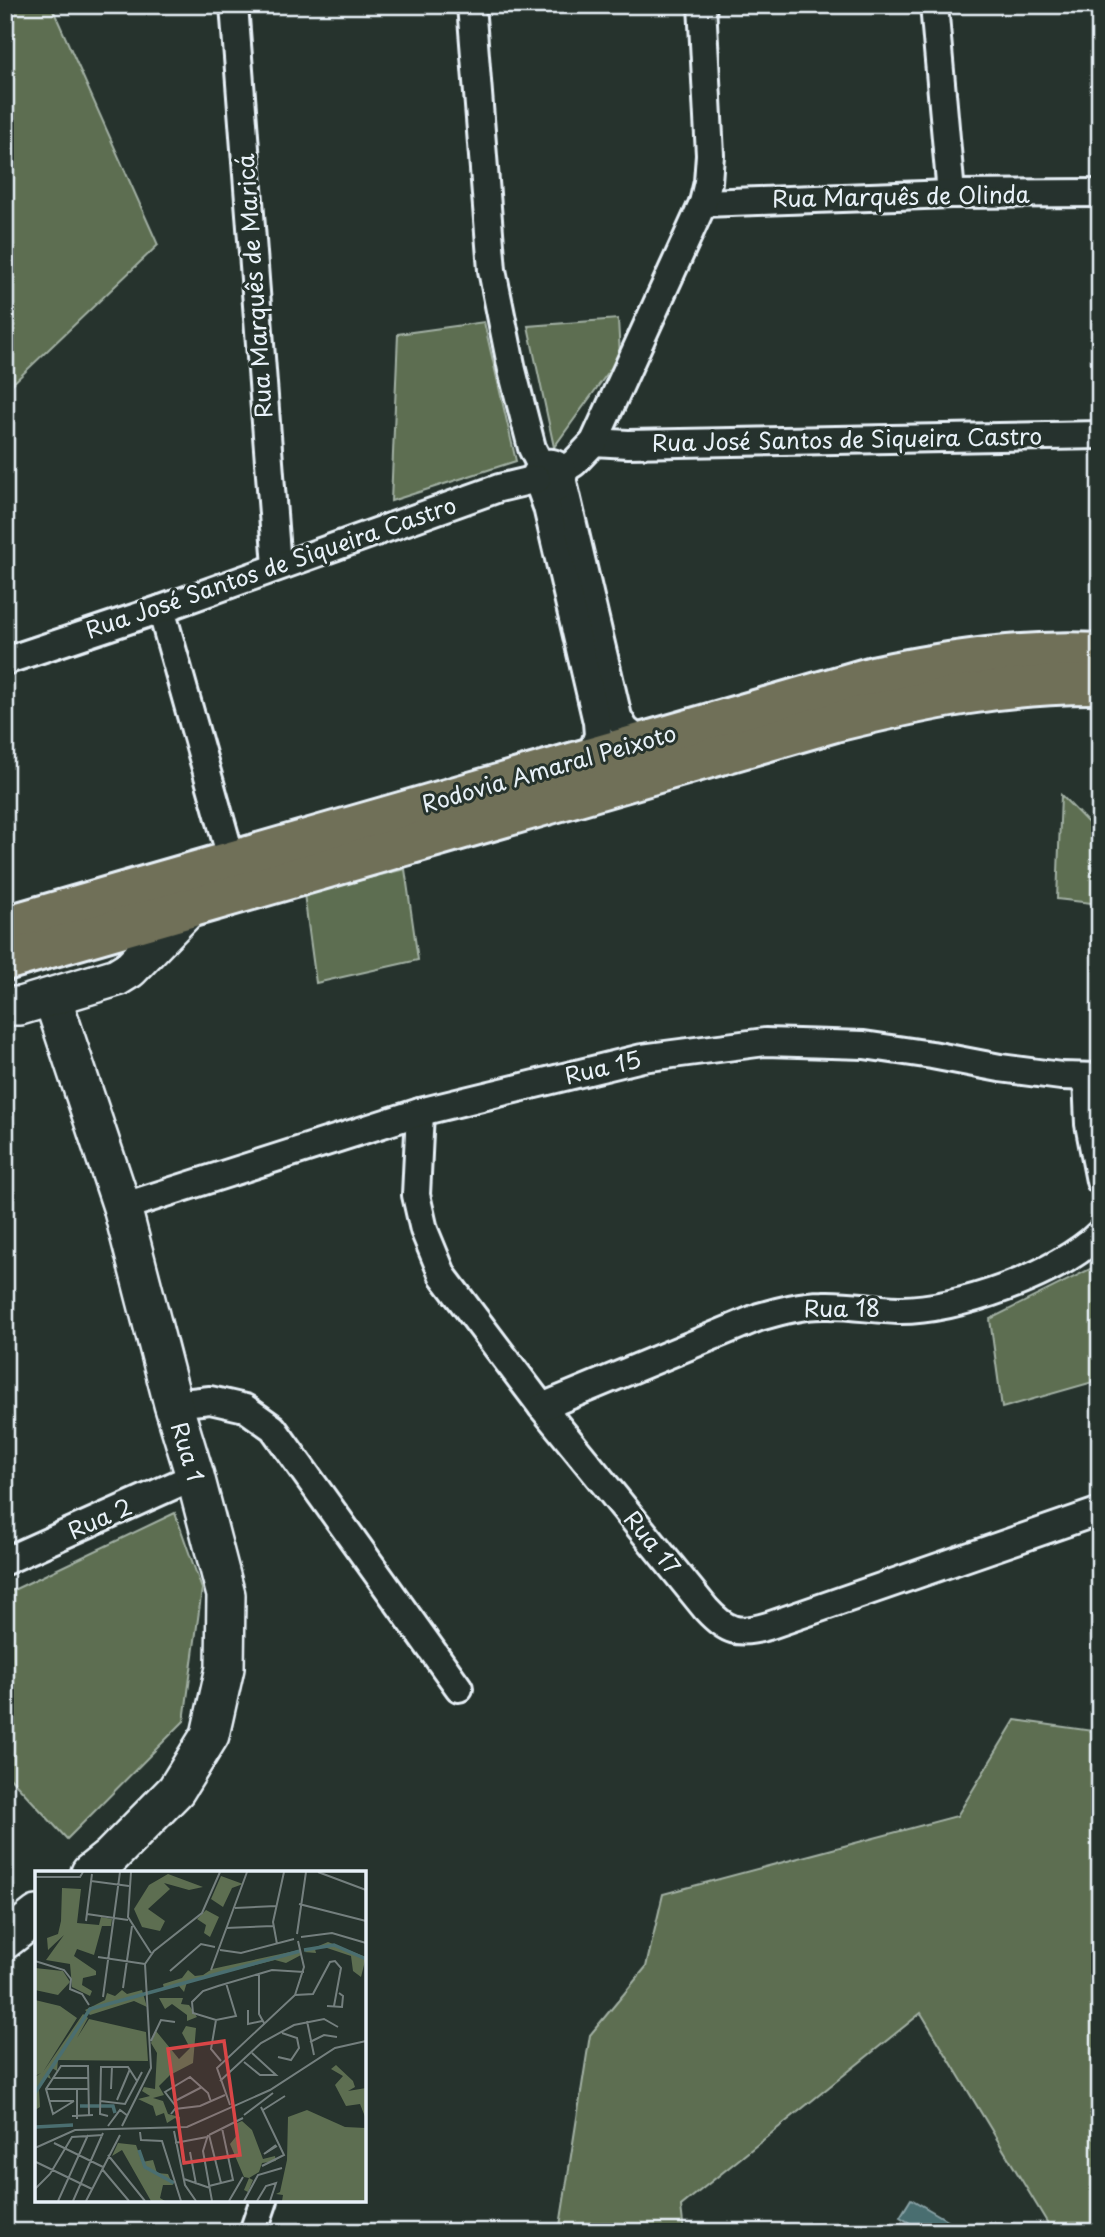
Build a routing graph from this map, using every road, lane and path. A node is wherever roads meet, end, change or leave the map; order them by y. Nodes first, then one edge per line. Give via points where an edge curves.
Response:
1 (234, 5) edge
2 (471, 5) edge
3 (702, 5) edge
4 (934, 5) edge
5 (1100, 193) edge
6 (951, 194) junction
7 (703, 203) junction
8 (1100, 435) edge
9 (593, 442) junction
10 (549, 477) junction
11 (277, 566) junction
12 (161, 609) junction
13 (1100, 643) edge
14 (1049, 651) junction
15 (1100, 653) edge
16 (5, 661) edge
17 (1100, 684) edge
18 (987, 691) junction
19 (1100, 700) edge
20 (642, 743) junction
21 (590, 758) junction
22 (232, 861) junction
23 (188, 909) junction
24 (5, 926) edge
25 (5, 961) edge
26 (52, 997) junction
27 (5, 1006) edge
28 (1094, 1077) edge
29 (420, 1112) junction
30 (1100, 1181) edge
31 (122, 1208) junction
32 (1100, 1233) edge
33 (173, 1404) junction
34 (542, 1407) junction
35 (195, 1476) junction
36 (1100, 1511) edge
37 (5, 1562) edge
38 (459, 1688) dead end
39 (108, 1868) edge
40 (35, 1917) edge
41 (5, 1940) edge
42 (263, 2202) edge
43 (253, 2232) edge

1 - 11 street, Rua Marquês de Maricá
2 - 10 street via 492,270 533,448
3 - 7 street via 710,155
4 - 6 street
5 - 6 street, Rua Marquês de Olinda
6 - 7 street, Rua Marquês de Olinda
7 - 9 street
8 - 9 street, Rua José Santos de Siqueira Castro
9 - 10 street via 574,463
10 - 11 street, Rua José Santos de Siqueira Castro via 499,488
10 - 20 street via 618,717
10 - 21 street via 597,722
11 - 12 street, Rua José Santos de Siqueira Castro
12 - 16 street, Rua José Santos de Siqueira Castro
12 - 22 street
13 - 14 highway
14 - 15 highway, Rodovia Amaral Peixoto
14 - 20 highway, Rodovia Amaral Peixoto via 877,675
17 - 18 highway, Rodovia Amaral Peixoto
18 - 19 highway
18 - 23 highway, Rodovia Amaral Peixoto via 835,722
20 - 21 highway, Rodovia Amaral Peixoto
21 - 22 highway, Rodovia Amaral Peixoto
22 - 24 highway, Rodovia Amaral Peixoto
23 - 25 highway, Rodovia Amaral Peixoto
23 - 26 street via 124,973
26 - 27 street
26 - 31 street, Rua 1
28 - 29 street, Rua 15 via 1000,1068 864,1045 765,1042 642,1058
28 - 30 street via 1089,1124
29 - 31 street, Rua 15
29 - 34 street, Rua 17 via 416,1195 443,1276
31 - 33 street, Rua 1
32 - 34 street, Rua 18 via 1062,1261 974,1298 926,1309 825,1304 781,1311
33 - 35 street, Rua 1
33 - 38 street via 210,1400 244,1408 273,1428
34 - 36 street, Rua 17 via 706,1609 725,1628 738,1631 768,1626
35 - 37 street, Rua 2
35 - 39 street, Rua 1 via 226,1595 225,1668 210,1735 176,1790
40 - 41 street
42 - 43 street

